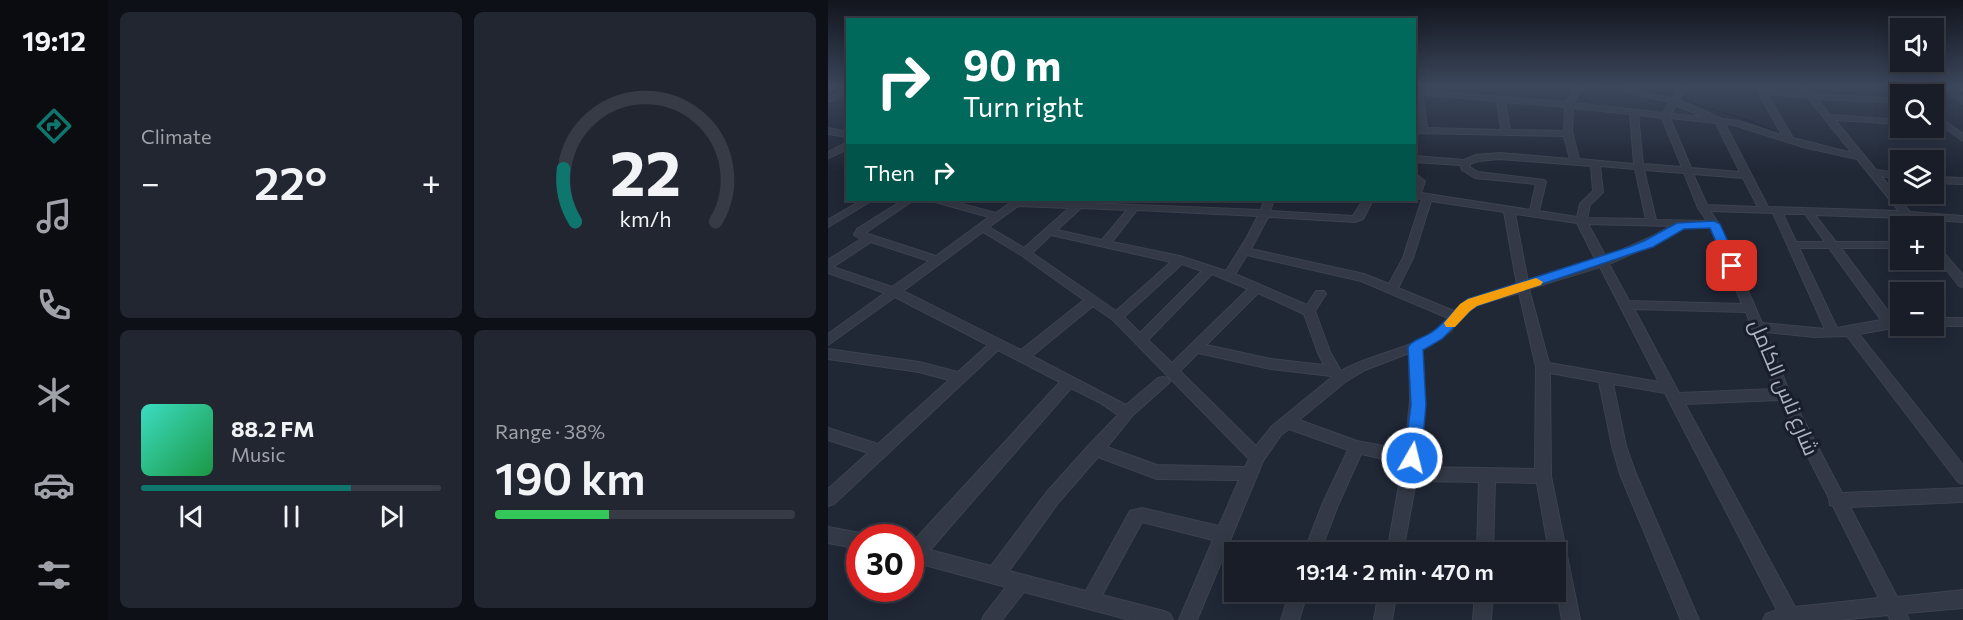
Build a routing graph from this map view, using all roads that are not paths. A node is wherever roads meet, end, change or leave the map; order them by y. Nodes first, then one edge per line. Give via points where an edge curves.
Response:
1 (1417, 115) edge
2 (1503, 115) edge
3 (1568, 115) edge
4 (1634, 115) edge
5 (1652, 115) edge
6 (1705, 115) edge
7 (1775, 115) edge
8 (1665, 117) junction
9 (1828, 117) joint
10 (1719, 121) junction
11 (1890, 121) edge
12 (1946, 125) joint
13 (1963, 126) edge
14 (828, 131) edge
15 (1417, 132) edge
16 (1506, 133) junction
17 (1568, 134) junction
18 (846, 135) edge
19 (1963, 138) edge
20 (1789, 139) junction
21 (846, 146) edge
22 (829, 155) edge
23 (1522, 157) junction
24 (1859, 157) junction
25 (846, 159) edge
26 (1416, 159) edge
27 (1575, 162) junction
28 (1465, 163) junction
29 (1595, 164) junction
30 (1639, 167) junction
31 (1687, 171) junction
32 (1871, 172) junction
33 (1747, 175) junction
34 (1890, 175) edge
35 (1416, 178) edge
36 (1522, 180) junction
37 (1944, 180) edge
38 (1963, 181) edge
39 (1419, 196) edge
40 (866, 201) edge
41 (907, 201) edge
42 (942, 201) edge
43 (1019, 201) edge
44 (1269, 201) edge
45 (1367, 201) edge
46 (1082, 203) edge
47 (1195, 204) edge
48 (1134, 208) junction
49 (1703, 208) junction
50 (1509, 210) junction
51 (1765, 211) junction
52 (1777, 212) junction
53 (1534, 213) junction
54 (1809, 213) junction
55 (1264, 214) junction
56 (1905, 214) junction
57 (999, 217) junction
58 (1963, 219) edge
59 (1581, 221) junction
60 (828, 224) edge
61 (1652, 224) junction
62 (1714, 224) junction
63 (1681, 225) junction
64 (983, 228) junction
65 (1050, 232) junction
66 (869, 239) junction
67 (1106, 243) junction
68 (1794, 245) junction
69 (1890, 245) edge
70 (1832, 246) junction
71 (1245, 251) junction
72 (1025, 253) junction
73 (939, 260) junction
74 (1180, 260) junction
75 (1944, 260) edge
76 (1602, 261) junction
77 (828, 267) edge
78 (1210, 269) junction
79 (1228, 276) junction
80 (1963, 283) edge
81 (1523, 287) junction
82 (1256, 288) junction
83 (1392, 290) junction
84 (894, 292) junction
85 (1320, 294) dead end
86 (1092, 300) junction
87 (1628, 305) junction
88 (1750, 308) junction
89 (1309, 311) junction
90 (1455, 316) junction
91 (1117, 317) junction
92 (1890, 317) edge
93 (1944, 322) edge
94 (1963, 322) edge
95 (1890, 324) edge
96 (1758, 327) junction
97 (1850, 330) junction
98 (1833, 332) junction
99 (828, 340) edge
100 (1142, 340) junction
101 (998, 343) junction
102 (1415, 347) junction
103 (1197, 348) junction
104 (828, 354) edge
105 (1023, 356) junction
106 (1543, 367) junction
107 (1337, 374) junction
108 (1168, 376) junction
109 (962, 378) junction
110 (1605, 378) junction
111 (1070, 381) junction
112 (1674, 394) junction
113 (1783, 394) junction
114 (1126, 413) junction
115 (1287, 422) junction
116 (828, 434) edge
117 (1357, 447) junction
118 (1094, 449) junction
119 (882, 451) junction
120 (1257, 457) junction
121 (1412, 458) junction
122 (1249, 474) junction
123 (1409, 474) junction
124 (1487, 476) junction
125 (1543, 476) junction
126 (1963, 477) edge
127 (1963, 495) edge
128 (828, 499) edge
129 (1836, 500) junction
130 (828, 535) edge
131 (1223, 535) junction
132 (846, 539) edge
133 (924, 541) edge
134 (1316, 542) edge
135 (1397, 542) edge
136 (1485, 542) edge
137 (924, 556) edge
138 (995, 575) junction
139 (1021, 581) junction
140 (1963, 599) edge
141 (1090, 600) junction
142 (1296, 602) edge
143 (1386, 602) edge
144 (1483, 602) edge
145 (1896, 614) edge
146 (1790, 616) junction
147 (991, 620) edge
148 (1164, 620) edge
149 (1188, 620) edge
150 (1290, 620) edge
151 (1383, 620) edge
152 (1482, 620) edge
153 (1571, 620) edge
154 (1690, 620) edge
155 (1772, 620) edge

1 - 15 street
2 - 16 street
3 - 17 street
4 - 30 street
5 - 8 street
6 - 10 street
7 - 20 street
8 - 10 street
8 - 31 street, شارع ناس الكامل
9 - 11 street
9 - 24 street
10 - 20 street
10 - 33 street
12 - 13 street
12 - 19 street
14 - 18 street
15 - 16 street
16 - 17 street
17 - 27 street
20 - 24 street
21 - 22 street
22 - 25 street
23 - 27 street
23 - 28 street via 1485,156
23 - 36 street
24 - 32 street
26 - 28 street
27 - 29 street
28 - 36 street via 1465,168 1475,175
29 - 30 street
29 - 59 street via 1598,192 1585,204
30 - 31 street
30 - 61 street
31 - 33 street
31 - 49 street, شارع ناس الكامل
32 - 34 street
32 - 56 street
33 - 51 street
35 - 39 street via 1420,181
36 - 53 street via 1542,184
37 - 38 street
39 - 50 street
39 - 83 street via 1408,258
40 - 60 street
41 - 66 street via 858,233
42 - 57 street
43 - 46 street
43 - 57 street
44 - 55 street
45 - 55 street via 1355,219
46 - 48 street
46 - 65 street
47 - 48 street
47 - 55 street
48 - 67 street
49 - 51 street
49 - 62 street, شارع ناس الكامل
50 - 53 street
50 - 81 street
51 - 52 street
52 - 54 street
52 - 68 street
53 - 59 street
54 - 56 street
54 - 70 street
55 - 71 street
56 - 58 street
57 - 64 street
59 - 61 street
59 - 76 street
61 - 63 street
62 - 63 street
62 - 88 street, شارع ناس الكامل
63 - 76 street via 1648,244
64 - 72 street
64 - 73 street
65 - 67 street
65 - 72 street
66 - 73 street
66 - 77 street
67 - 74 street
68 - 70 street
68 - 98 street
69 - 70 street
70 - 92 street
71 - 79 street
71 - 83 street via 1357,276
72 - 86 street
73 - 84 street
74 - 78 street
74 - 91 street
75 - 80 street
76 - 81 street
76 - 87 street
77 - 84 street
78 - 79 street
78 - 100 street
79 - 82 street
81 - 90 street via 1473,303
81 - 106 street
82 - 89 street
82 - 103 street
83 - 90 street
84 - 99 street
84 - 101 street
85 - 89 street
86 - 91 street
86 - 105 street
87 - 88 street
87 - 112 street
88 - 96 street, شارع ناس الكامل
89 - 107 street via 1324,353
90 - 102 street via 1437,336
91 - 100 street
93 - 94 street
95 - 97 street
96 - 98 street
96 - 113 street, شارع ناس الكامل
97 - 98 street
97 - 126 street
100 - 108 street
101 - 105 street
101 - 109 street
102 - 107 street
102 - 121 street via 1418,405
103 - 107 street
103 - 108 street
104 - 109 street via 919,367
105 - 111 street
106 - 110 street
106 - 125 street
107 - 115 street
108 - 114 street
108 - 120 street
109 - 119 street
110 - 112 street
110 - 154 street via 1628,474
111 - 114 street
111 - 133 street
112 - 113 street
112 - 146 street
113 - 129 street, شارع ناس الكامل
114 - 118 street
115 - 117 street
115 - 120 street
116 - 119 street
117 - 121 street
117 - 134 street
118 - 122 street via 1157,472
118 - 138 street
119 - 128 street
120 - 122 street
121 - 123 street
122 - 131 street
123 - 124 street
123 - 135 street
124 - 125 street
124 - 136 street
125 - 153 street
127 - 129 street
129 - 145 street, شارع ناس الكامل
130 - 132 street
131 - 141 street via 1136,516
131 - 149 street
137 - 138 street
138 - 139 street
139 - 141 street
139 - 147 street
140 - 145 street
141 - 148 street
142 - 150 street
143 - 151 street
144 - 152 street
145 - 146 street
146 - 155 street

